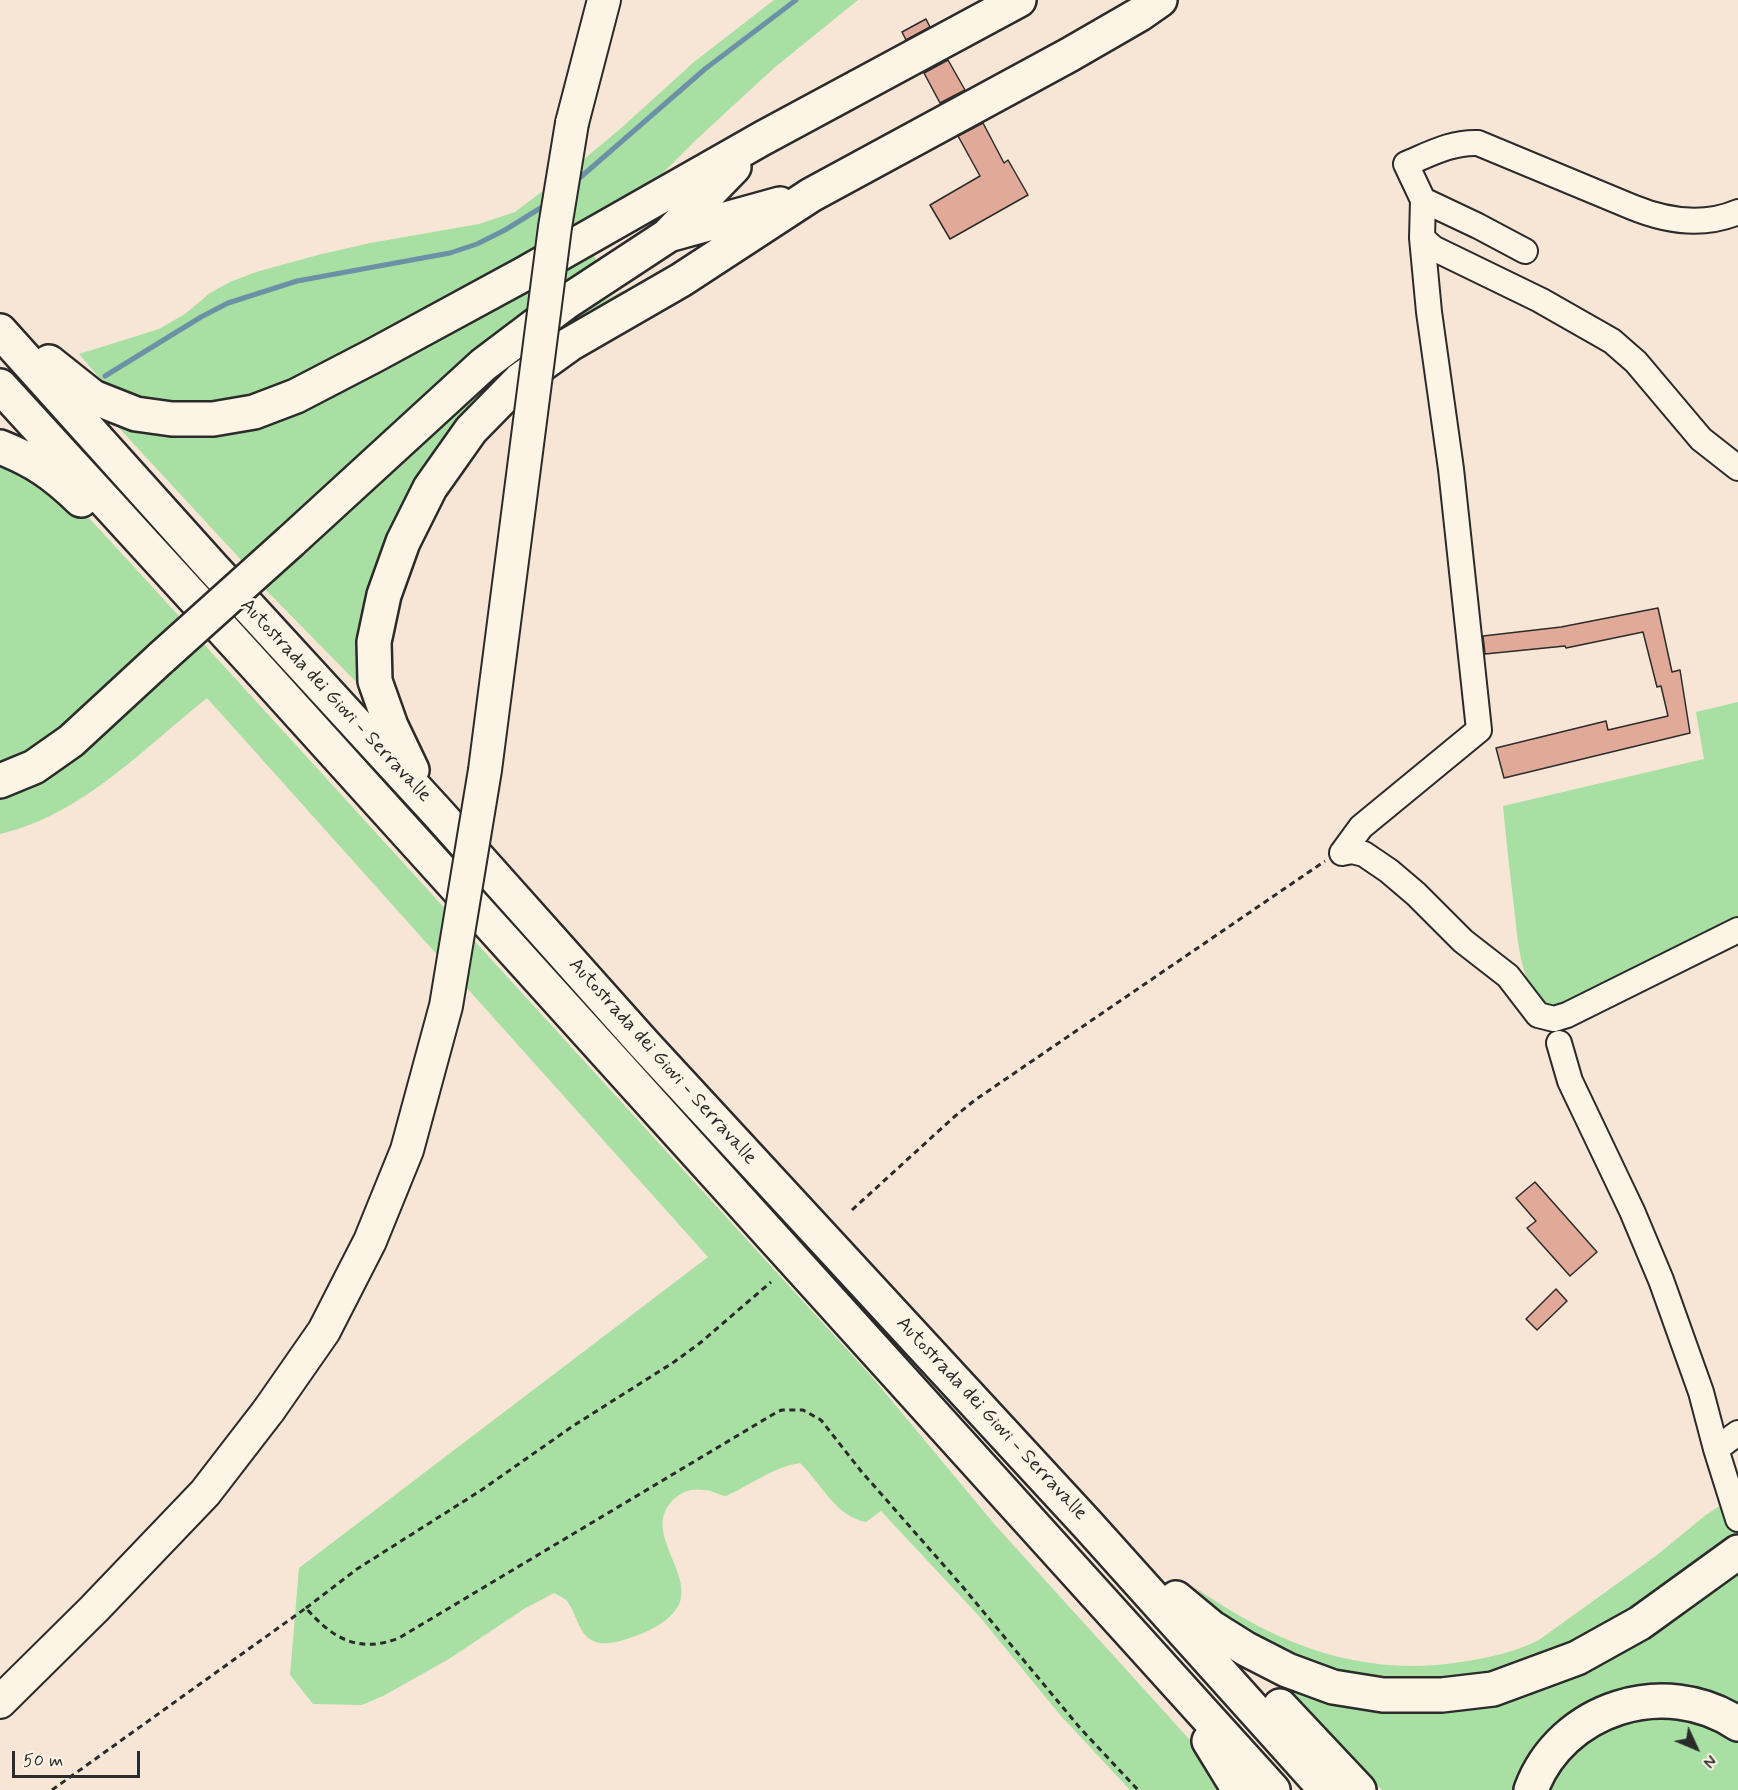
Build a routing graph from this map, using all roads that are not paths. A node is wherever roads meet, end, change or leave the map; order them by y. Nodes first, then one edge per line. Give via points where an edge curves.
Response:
1 (604, 0) edge
2 (1019, 0) edge
3 (1160, 0) edge
4 (763, 138) junction
5 (811, 195) junction
6 (1423, 200) junction
7 (1738, 212) edge
8 (667, 236) junction
9 (1422, 238) junction
10 (1525, 252) dead end
11 (0, 319) edge
12 (0, 331) edge
13 (0, 386) edge
14 (0, 447) edge
15 (1738, 468) edge
16 (257, 667) junction
17 (0, 782) edge
18 (437, 812) junction
19 (1738, 930) edge
20 (1559, 1043) dead end
21 (1738, 1432) edge
22 (1716, 1449) junction
23 (1738, 1519) edge
24 (1087, 1524) junction
25 (1738, 1551) edge
26 (1170, 1593) junction
27 (1171, 1678) junction
28 (0, 1702) edge
29 (1738, 1724) edge
30 (1239, 1790) edge
31 (1273, 1790) edge
32 (1326, 1790) edge
33 (1359, 1790) edge
34 (1531, 1790) edge

1 - 28 main road, bridge via 572,123 555,227 485,770 446,1006 407,1150 370,1241 324,1331 243,1445 205,1493
2 - 4 highway
3 - 5 highway via 1069,55
4 - 8 highway
4 - 11 highway via 383,351 296,396 254,412 213,419 136,414 93,397
5 - 8 highway
5 - 18 highway via 681,280 570,344 520,380 471,430 430,488 403,542 384,595 374,642 375,681 391,726
6 - 7 lane via 1406,164 1466,142 1490,147 1657,216 1708,222
6 - 9 lane
6 - 10 lane
8 - 17 highway, bridge via 565,303 483,365 71,741 34,767
9 - 15 lane via 1433,248 1540,300 1612,341 1636,362 1689,426
9 - 19 lane via 1479,730 1360,827 1342,853 1364,854 1389,871 1462,940 1508,976 1538,1016 1546,1018 1567,1015
12 - 18 highway, Autostrada dei Giovi - Serravalle
13 - 16 highway, Autostrada dei Giovi - Serravalle
14 - 16 highway via 31,460 62,482 130,553
16 - 27 highway, Autostrada dei Giovi - Serravalle
18 - 24 highway, Autostrada dei Giovi - Serravalle via 652,1053
20 - 22 lane via 1570,1081 1654,1261 1699,1385
21 - 22 lane
22 - 23 lane
24 - 26 highway
24 - 32 highway, Autostrada dei Giovi - Serravalle
25 - 26 highway via 1640,1623 1577,1658 1492,1689 1442,1695 1383,1695 1334,1687 1287,1670 1211,1628
26 - 33 highway
27 - 30 highway
27 - 31 highway, Autostrada dei Giovi - Serravalle
29 - 34 highway via 1704,1707 1674,1701 1642,1701 1611,1709 1584,1724 1556,1747

